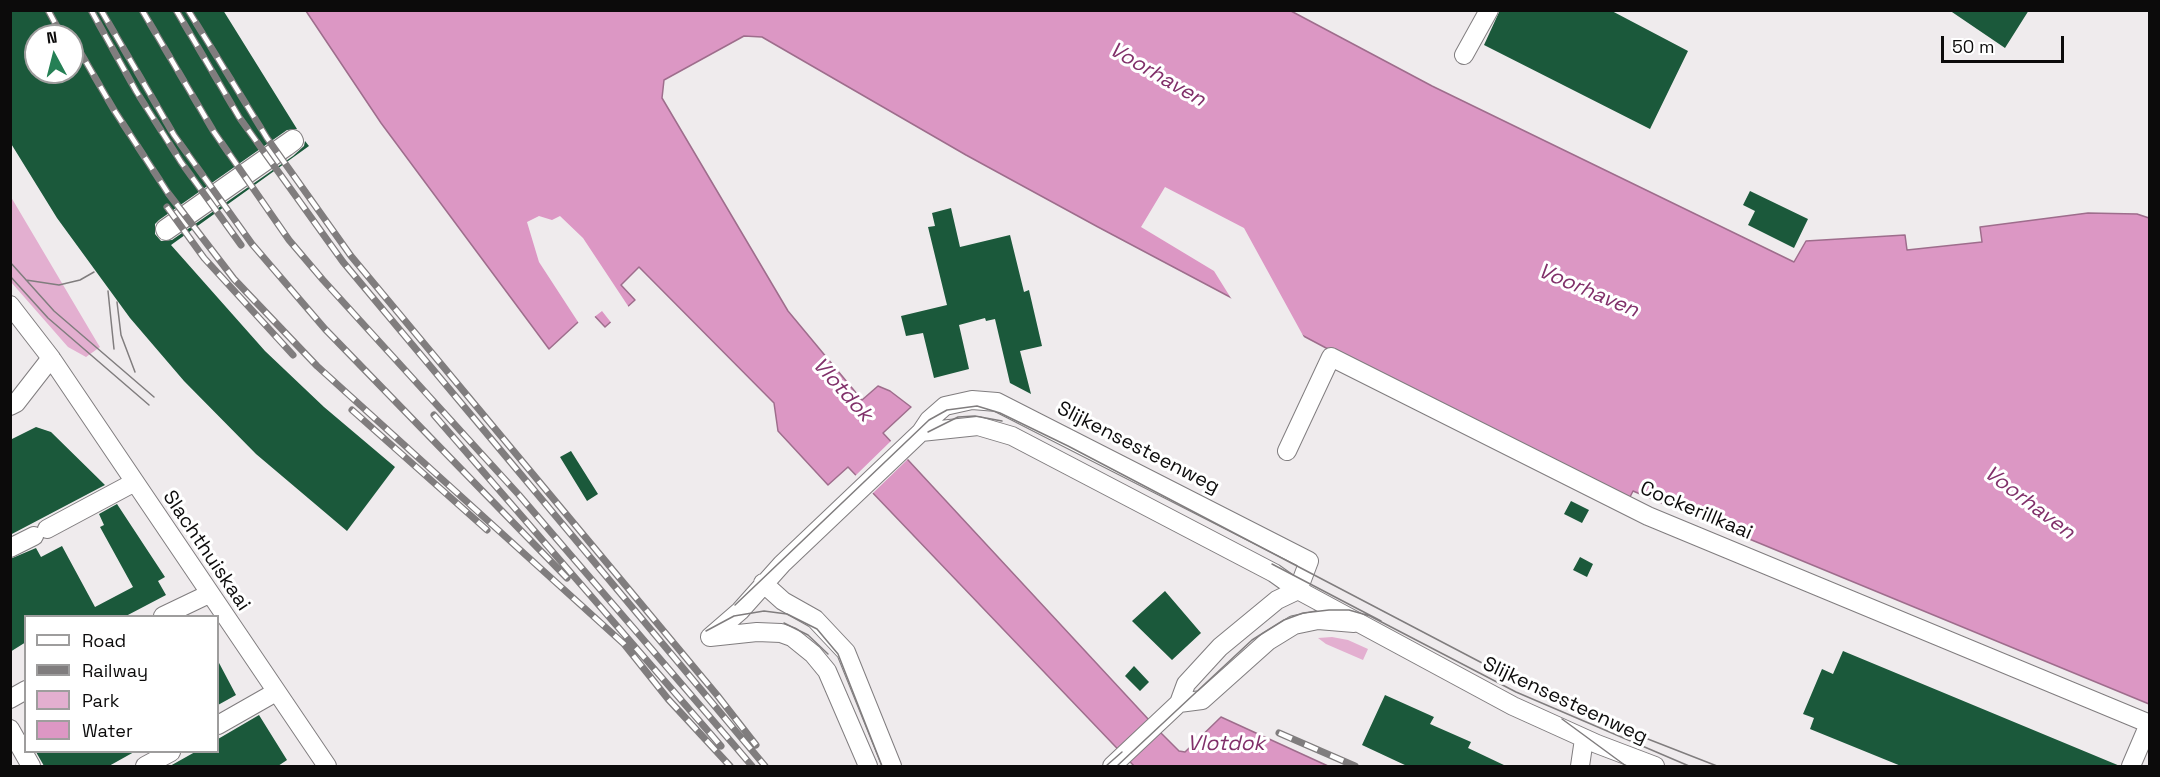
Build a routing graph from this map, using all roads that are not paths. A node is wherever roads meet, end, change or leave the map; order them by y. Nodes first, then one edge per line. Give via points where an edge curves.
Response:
1 (1489, 10) edge
2 (1464, 55) dead end
3 (165, 229) joint
4 (10, 305) edge
5 (51, 358) junction
6 (10, 406) edge
7 (921, 433) junction
8 (1287, 452) dead end
9 (133, 483) junction
10 (10, 548) edge
11 (763, 583) junction
12 (1298, 590) junction
13 (208, 594) junction
14 (165, 615) edge
15 (1362, 624) junction
16 (24, 691) edge
17 (276, 692) junction
18 (10, 699) edge
19 (1179, 703) junction
20 (219, 724) edge
21 (2149, 724) edge
22 (10, 729) edge
23 (1584, 739) junction
24 (169, 753) edge
25 (31, 766) edge
26 (145, 766) edge
27 (327, 766) edge
28 (868, 766) edge
29 (892, 766) edge
30 (1112, 766) edge
31 (1580, 766) edge
32 (1655, 766) edge
33 (2131, 766) edge

1 - 2 street
3 - 3 street via 293,139 166,231
4 - 5 street, Slachthuiskaai
5 - 6 street
5 - 9 street, Slachthuiskaai
7 - 11 street, Slijkensesteenweg
7 - 12 street, Slijkensesteenweg via 961,426 997,429 1274,573
7 - 12 street, Slijkensesteenweg via 945,406 972,400 997,402 1309,561
8 - 21 street, Cockerillkaai via 1331,357 1648,516
9 - 10 street
9 - 13 street, Slachthuiskaai
11 - 28 street, Slijkensesteenweg via 708,634 769,632 792,637 813,654 827,672
11 - 29 street via 783,601 815,619 846,652
12 - 15 street, Slijkensesteenweg
12 - 19 street via 1277,600 1220,647 1186,684
13 - 14 street
13 - 17 street, Slachthuiskaai
15 - 19 street via 1318,620 1294,625 1268,641 1202,700
15 - 23 street, Slijkensesteenweg via 1513,706
16 - 18 street
17 - 20 street
17 - 27 street, Slachthuiskaai
19 - 30 street
21 - 33 street, Cockerillkaai
22 - 25 street
23 - 31 street
23 - 32 street, Slijkensesteenweg
24 - 26 street

